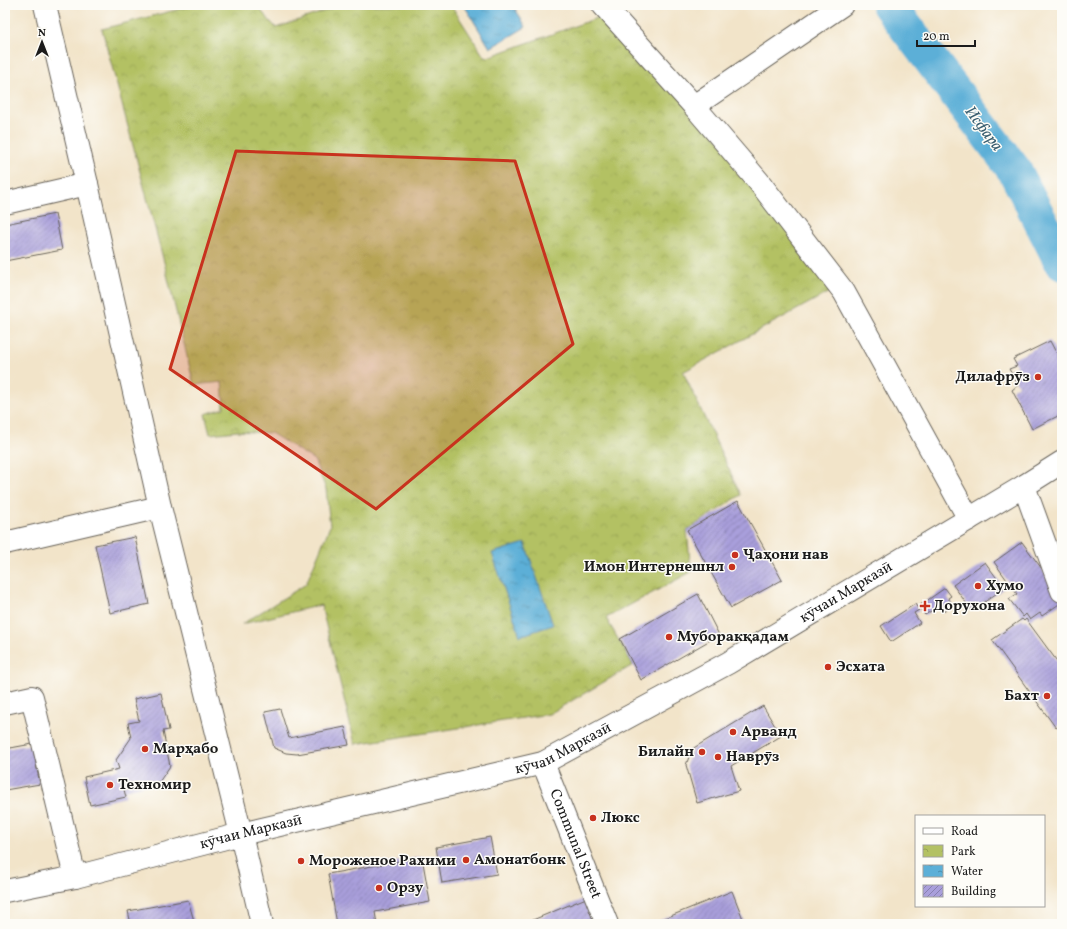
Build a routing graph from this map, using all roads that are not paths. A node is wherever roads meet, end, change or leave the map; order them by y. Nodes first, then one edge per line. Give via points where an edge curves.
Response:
1 (45, 5) edge
2 (603, 5) edge
3 (834, 10) edge
4 (694, 106) junction
5 (87, 184) junction
6 (5, 203) edge
7 (1062, 462) edge
8 (1024, 486) junction
9 (160, 507) junction
10 (969, 519) junction
11 (5, 542) edge
12 (1062, 591) edge
13 (5, 703) edge
14 (543, 763) junction
15 (241, 834) junction
16 (75, 877) junction
17 (5, 891) edge
18 (262, 924) edge
19 (607, 924) edge

1 - 5 main road
2 - 4 main road
3 - 4 main road
4 - 10 main road via 759,182 844,292
5 - 6 main road
5 - 9 main road
7 - 8 main road, кӯчаи Марказӣ
8 - 10 main road, кӯчаи Марказӣ
8 - 12 main road
9 - 11 main road
9 - 15 main road
10 - 14 main road, кӯчаи Марказӣ via 728,663
13 - 16 main road via 32,697
14 - 15 main road, кӯчаи Марказӣ
14 - 19 main road, Communal Street
15 - 16 main road, кӯчаи Марказӣ
15 - 18 main road
16 - 17 main road, кӯчаи Марказӣ

